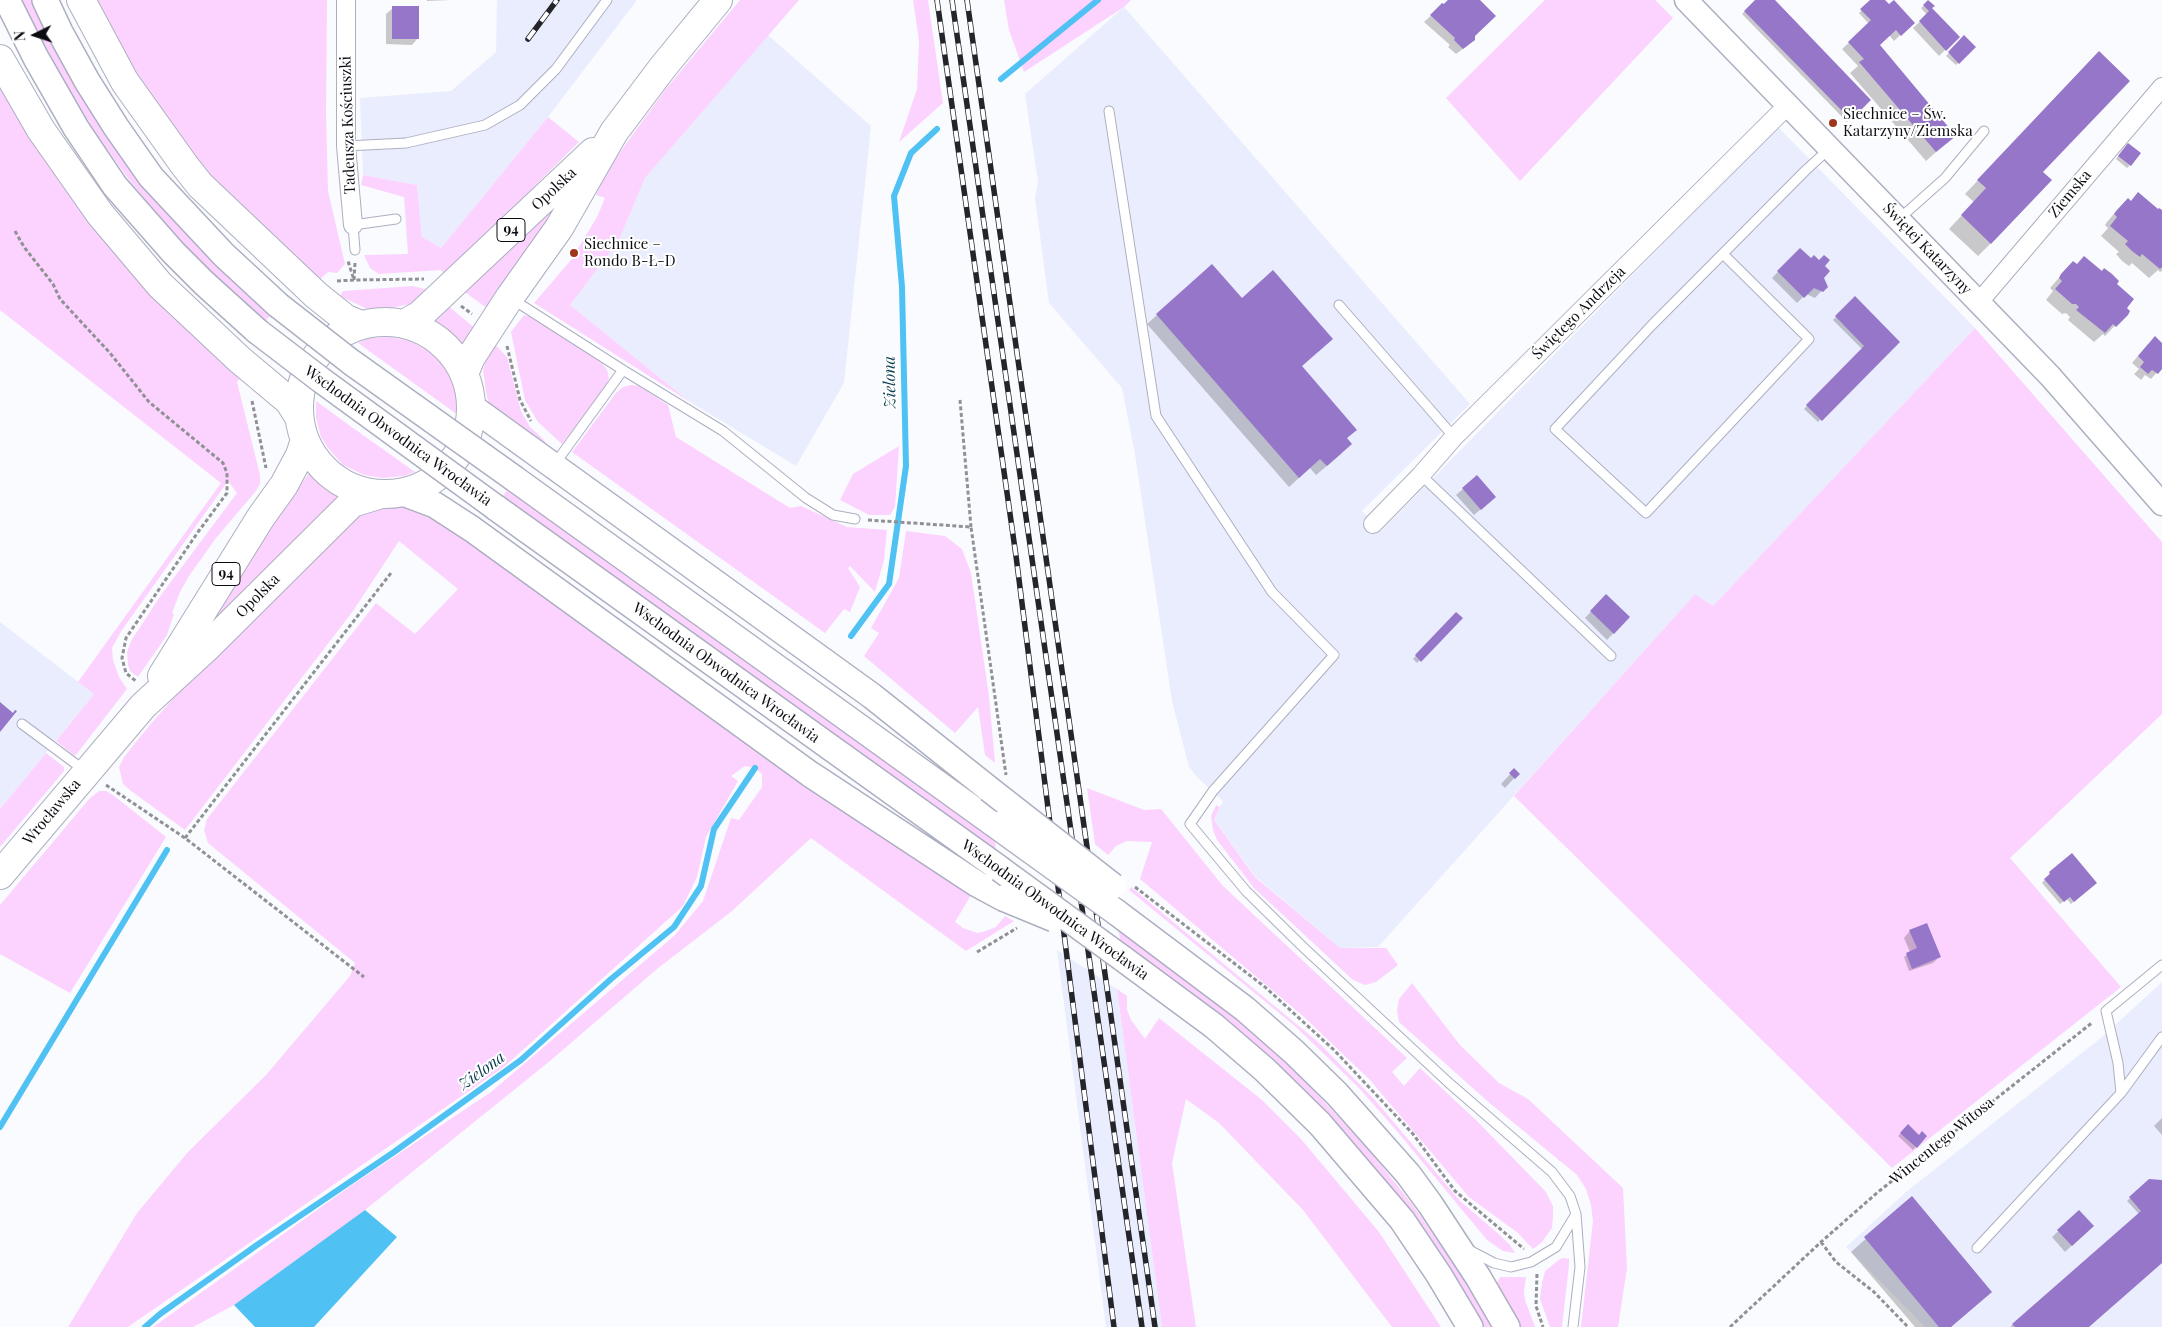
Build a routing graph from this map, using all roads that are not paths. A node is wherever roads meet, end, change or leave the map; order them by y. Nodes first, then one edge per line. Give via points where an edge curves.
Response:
1 (7, 0) edge
2 (45, 0) edge
3 (81, 0) edge
4 (346, 0) edge
5 (607, 0) edge
6 (718, 0) edge
7 (1686, 0) edge
8 (0, 59) edge
9 (2162, 87) edge
10 (1788, 105) junction
11 (1109, 111) dead end
12 (1984, 131) dead end
13 (614, 132) junction
14 (346, 146) junction
15 (1830, 148) junction
16 (1899, 219) junction
17 (396, 220) dead end
18 (353, 226) junction
19 (355, 250) road end
20 (1723, 254) junction
21 (510, 297) junction
22 (1978, 302) junction
23 (1339, 305) dead end
24 (404, 324) junction
25 (361, 325) junction
26 (623, 370) junction
27 (464, 374) junction
28 (472, 407) junction
29 (302, 429) junction
30 (1454, 437) junction
31 (553, 466) junction
32 (1421, 475) junction
33 (390, 494) junction
34 (2162, 504) edge
35 (855, 519) road end
36 (1373, 524) dead end
37 (1611, 656) dead end
38 (148, 699) junction
39 (22, 724) dead end
40 (105, 750) joint
41 (87, 772) junction
42 (0, 875) edge
43 (1085, 930) junction
44 (1175, 956) junction
45 (2162, 965) edge
46 (2162, 1037) edge
47 (2121, 1093) junction
48 (1576, 1214) junction
49 (1456, 1241) junction
50 (1977, 1248) dead end
51 (1470, 1327) edge
52 (1507, 1327) edge
53 (1573, 1327) edge

1 - 43 main road, Wschodnia Obwodnica Wrocławia, bridge via 76,128 115,186 173,252 257,331 320,380
2 - 44 main road, bridge via 87,80 151,177 224,255 278,305 359,367
3 - 25 main road via 125,82 200,185 316,295 346,319
4 - 14 street, Tadeusza Kościuszki
5 - 14 lane via 556,69 520,106 485,125 406,143
6 - 13 main road, Opolska / 94
7 - 10 street, Świętej Katarzyny
8 - 29 main road via 41,130 100,214 160,284 289,401
9 - 22 street, Ziemska
10 - 15 street, Świętej Katarzyny
10 - 30 street, Świętego Andrzeja
11 - 48 lane via 1156,416 1272,592 1334,655 1213,791 1190,824 1246,891 1303,947 1449,1083 1552,1172 1570,1196
12 - 16 lane via 1945,178
13 - 21 main road, Opolska / 94 via 559,228
13 - 24 main road, Opolska / 94 via 420,315
14 - 18 street, Tadeusza Kościuszki
15 - 16 street, Świętej Katarzyny
15 - 20 lane
16 - 22 street, Świętej Katarzyny
17 - 18 lane
18 - 19 lane, Tadeusza Kościuszki
20 - 20 lane via 1554,429 1646,513 1809,339
21 - 26 lane
21 - 27 main road, Opolska / 94
22 - 34 street, Świętej Katarzyny via 2050,376
23 - 30 lane
24 - 25 main road, 94 via 382,322
24 - 27 main road, 94 via 429,334 450,351
25 - 29 main road, 94 via 343,333 314,360 300,397
26 - 31 lane
26 - 35 lane via 724,431 806,498 833,515
27 - 28 main road, 94
28 - 31 main road
28 - 33 main road, 94 via 470,427 453,462 422,487
29 - 33 main road via 322,467 347,486
29 - 38 main road, Opolska / 94 via 300,455 284,485
30 - 32 street, Świętego Andrzeja
31 - 44 main road, bridge via 998,785 1113,886
32 - 36 street, Świętego Andrzeja
32 - 37 lane
33 - 38 main road, Opolska / 94 via 352,503 205,649
33 - 43 main road, bridge via 435,505 472,529 810,774 978,884 1018,906
38 - 40 main road, Opolska / 94
39 - 41 lane
40 - 41 main road, Wrocławska / 94
41 - 42 main road, Wrocławska / 94
43 - 51 main road, Wschodnia Obwodnica Wrocławia, bridge via 1214,1026 1320,1124 1402,1220
44 - 49 main road via 1244,1009 1337,1094 1408,1174
45 - 47 lane via 2106,1011
46 - 47 lane
47 - 50 lane
48 - 49 lane via 1556,1247 1531,1262 1511,1267 1484,1259
48 - 53 lane via 1580,1267
49 - 52 main road

